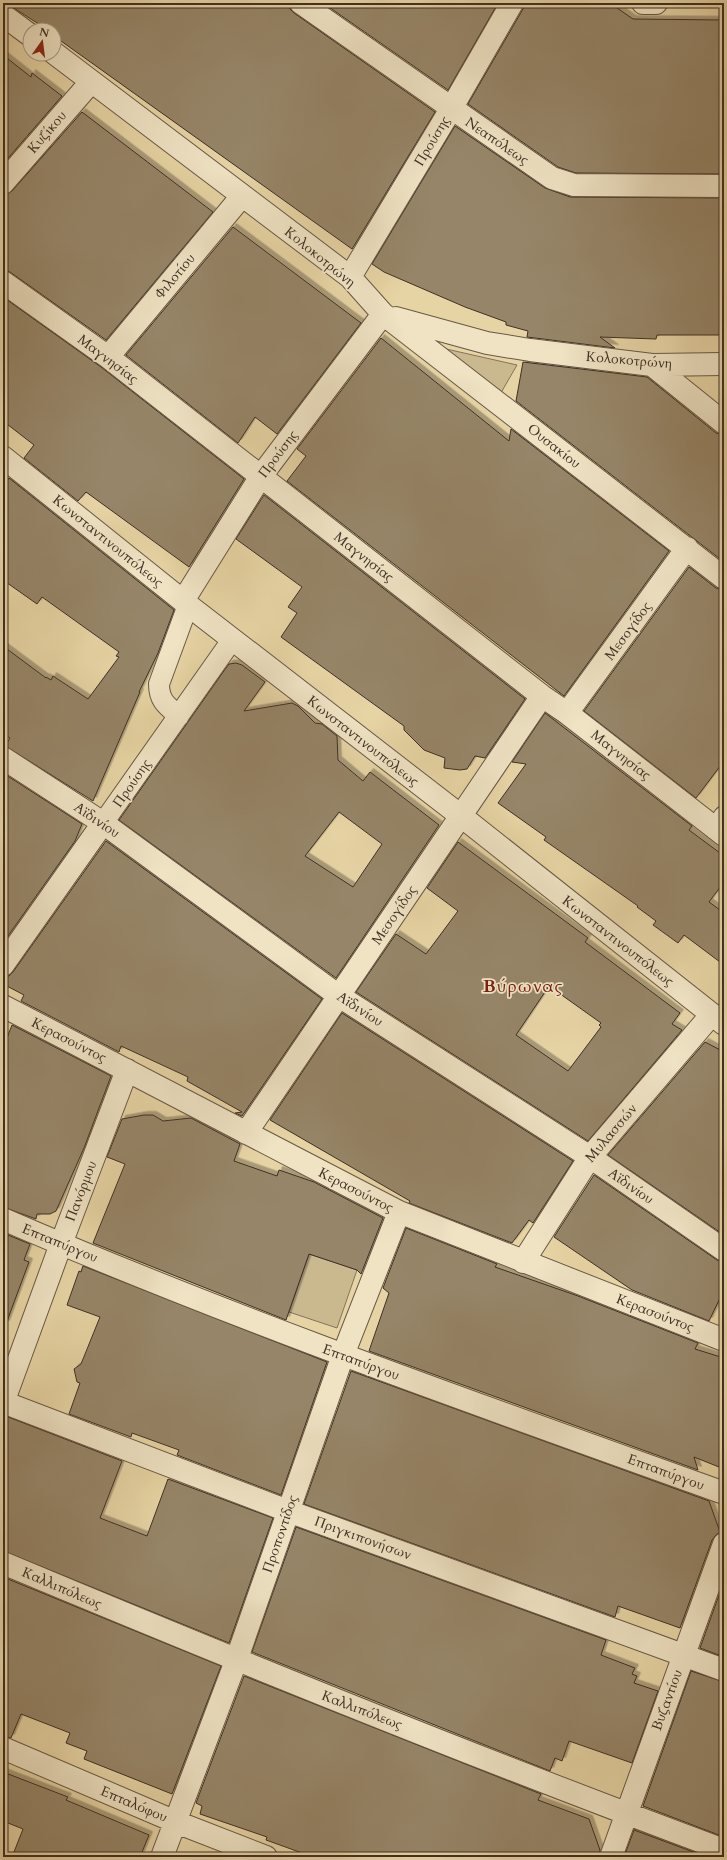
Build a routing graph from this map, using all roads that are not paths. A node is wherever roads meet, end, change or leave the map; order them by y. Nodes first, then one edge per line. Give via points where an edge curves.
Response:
1 (301, 3) edge
2 (512, 3) edge
3 (643, 3) edge
4 (656, 3) edge
5 (3, 15) edge
6 (22, 29) edge
7 (62, 60) edge
8 (91, 82) junction
9 (451, 109) junction
10 (3, 183) edge
11 (724, 186) edge
12 (242, 196) junction
13 (350, 277) junction
14 (3, 282) edge
15 (383, 314) junction
16 (108, 357) junction
17 (724, 364) edge
18 (652, 365) junction
19 (724, 423) edge
20 (3, 457) edge
21 (261, 476) junction
22 (687, 548) junction
23 (724, 578) edge
24 (185, 603) junction
25 (232, 640) junction
26 (542, 696) junction
27 (567, 713) junction
28 (179, 716) junction
29 (3, 758) edge
30 (461, 816) junction
31 (103, 823) junction
32 (721, 827) edge
33 (3, 965) edge
34 (338, 996) junction
35 (5, 1014) edge
36 (718, 1019) edge
37 (127, 1070) junction
38 (246, 1133) junction
39 (590, 1157) junction
40 (400, 1212) junction
41 (3, 1219) edge
42 (61, 1244) junction
43 (724, 1250) edge
44 (523, 1262) junction
45 (724, 1340) edge
46 (343, 1356) junction
47 (3, 1403) edge
48 (724, 1493) edge
49 (288, 1511) junction
50 (724, 1544) edge
51 (3, 1563) edge
52 (684, 1655) junction
53 (236, 1661) junction
54 (724, 1670) edge
55 (3, 1748) edge
56 (626, 1814) junction
57 (176, 1822) junction
58 (724, 1850) edge
59 (162, 1857) edge
60 (266, 1857) edge
61 (610, 1857) edge

1 - 9 street, Νεαπόλεως
2 - 9 street, Προύσης
3 - 4 street
5 - 6 street
7 - 8 street, Κολοκοτρώνη
8 - 10 street, Κυζίκου
8 - 12 street, Κολοκοτρώνη
9 - 11 street, Νεαπόλεως via 552,178 574,185
9 - 13 street, Προύσης
12 - 13 street, Κολοκοτρώνη
12 - 16 street, Φιλοτίου
13 - 15 street, Κολοκοτρώνη
14 - 16 street, Μαγνησίας
15 - 18 street, Κολοκοτρώνη via 487,343
15 - 21 street, Προύσης
15 - 22 street, Ουσακίου
16 - 21 street, Μαγνησίας
17 - 18 street, Κολοκοτρώνη
18 - 19 street
20 - 24 street, Κωνσταντινουπόλεως
21 - 24 street, Προύσης
21 - 26 street, Μαγνησίας
22 - 23 street, Ουσακίου
22 - 27 street, Μεσογίδος
24 - 25 street, Κωνσταντινουπόλεως
24 - 28 street via 159,684 159,695
25 - 28 street, Προύσης
25 - 30 street, Κωνσταντινουπόλεως
26 - 27 street, Μαγνησίας
26 - 30 street, Μεσογίδος
27 - 32 street, Μαγνησίας
28 - 31 street, Προύσης
29 - 31 street, Αϊδινίου
30 - 34 street, Μεσογίδος
30 - 36 street, Κωνσταντινουπόλεως
31 - 33 street, Προύσης
31 - 34 street, Αϊδινίου
34 - 38 street, Μεσογίδος
34 - 39 street, Αϊδινίου
35 - 37 street, Κερασούντος
36 - 39 street, Μυλασσών
37 - 38 street, Κερασούντος
37 - 42 street, Πανόρμου
38 - 40 street, Κερασούντος
39 - 43 street, Αϊδινίου
39 - 44 street, Μυλασσών
40 - 44 street, Κερασούντος
40 - 46 street, Προποντίδος
41 - 42 street, Επταπύργου
42 - 46 street, Επταπύργου
42 - 47 street, Πανόρμου
44 - 45 street, Κερασούντος
46 - 48 street, Επταπύργου
46 - 49 street, Προποντίδος
47 - 49 street, Πριγκιπονήσων
49 - 52 street, Πριγκιπονήσων
49 - 53 street, Προποντίδος
50 - 52 street, Βυζαντίου
51 - 53 street, Καλλιπόλεως
52 - 54 street, Πριγκιπονήσων
52 - 56 street, Βυζαντίου
53 - 56 street, Καλλιπόλεως
53 - 57 street, Προποντίδος
55 - 57 street, Επταλόφου
56 - 58 street, Καλλιπόλεως
56 - 61 street, Βυζαντίου
57 - 59 street, Προποντίδος
57 - 60 street, Επταλόφου

